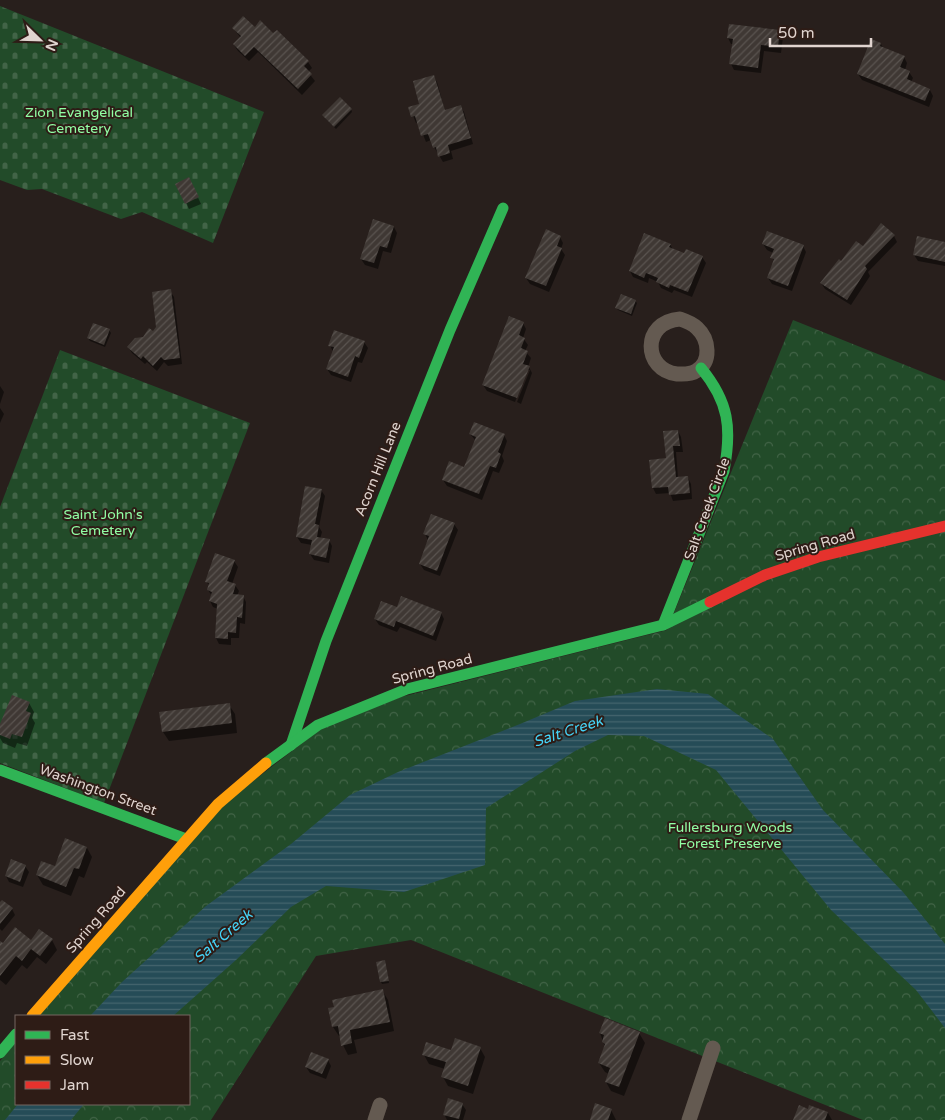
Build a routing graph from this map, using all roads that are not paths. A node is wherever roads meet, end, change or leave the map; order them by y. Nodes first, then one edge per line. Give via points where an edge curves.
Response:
1 (503, 208) dead end
2 (701, 368) dead end
3 (945, 526) edge
4 (663, 625) junction
5 (291, 745) junction
6 (0, 770) edge
7 (186, 839) junction
8 (33, 1015) edge
9 (15, 1035) edge
10 (713, 1048) dead end
11 (0, 1053) edge
12 (380, 1105) dead end
13 (375, 1120) edge
14 (689, 1120) edge

1 - 5 street, Acorn Hill Lane via 447,336 326,642
2 - 4 street, Salt Creek Circle via 724,402 730,435 728,454
3 - 4 street, Spring Road via 765,575
4 - 5 street, Spring Road via 406,690 318,725
5 - 7 street, Spring Road via 233,789
6 - 7 street, Washington Street
7 - 8 street, Spring Road
9 - 11 street
10 - 14 street
12 - 13 street

